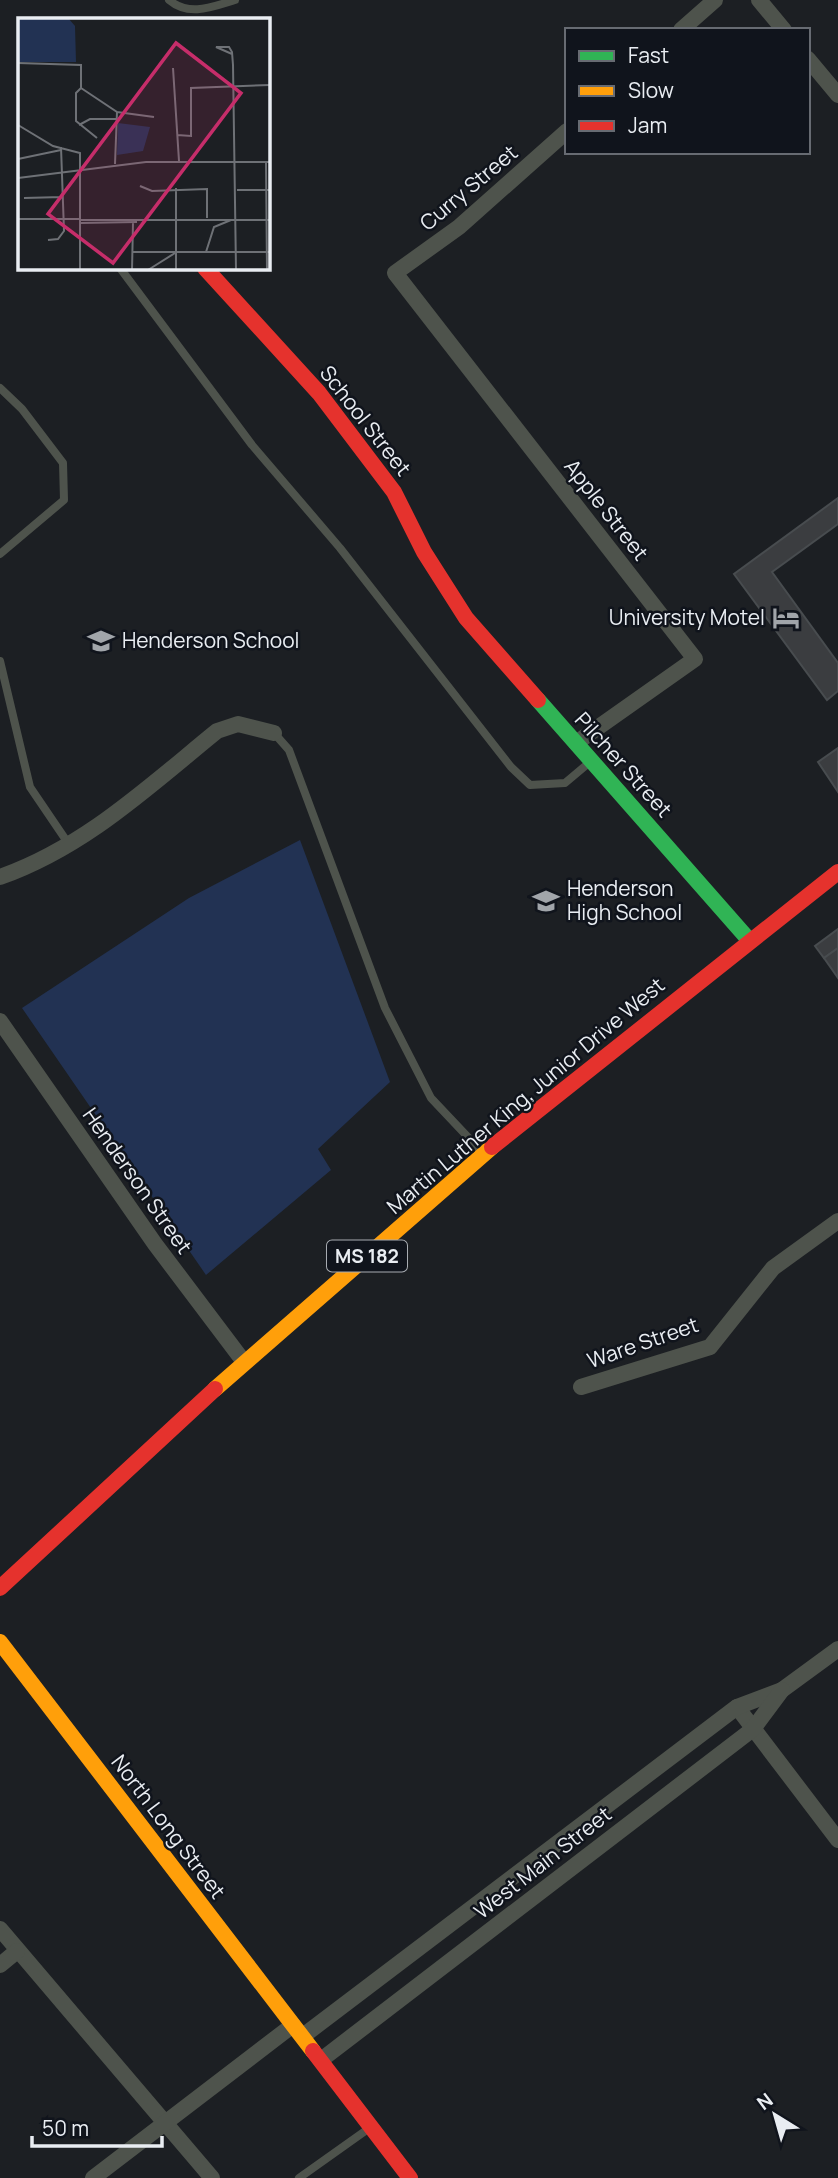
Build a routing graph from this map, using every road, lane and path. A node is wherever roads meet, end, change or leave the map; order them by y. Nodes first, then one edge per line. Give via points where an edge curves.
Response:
1 (169, 0) edge
2 (235, 0) edge
3 (715, 0) edge
4 (759, 0) edge
5 (683, 28) edge
6 (782, 28) edge
7 (810, 61) edge
8 (838, 95) edge
9 (565, 133) edge
10 (121, 270) edge
11 (207, 270) edge
12 (395, 273) joint
13 (0, 388) edge
14 (0, 554) edge
15 (466, 618) joint
16 (0, 661) edge
17 (274, 733) joint
18 (576, 743) junction
19 (593, 760) junction
20 (70, 846) junction
21 (838, 872) edge
22 (0, 877) edge
23 (749, 940) junction
24 (0, 1021) edge
25 (484, 1154) junction
26 (838, 1221) edge
27 (244, 1362) junction
28 (581, 1387) dead end
29 (0, 1588) edge
30 (0, 1642) edge
31 (838, 1649) edge
32 (782, 1690) junction
33 (737, 1707) junction
34 (753, 1729) junction
35 (838, 1840) edge
36 (0, 1929) edge
37 (17, 1951) junction
38 (0, 1965) edge
39 (298, 2031) junction
40 (321, 2060) junction
41 (167, 2122) junction
42 (370, 2127) junction
43 (93, 2178) edge
44 (212, 2178) edge
45 (299, 2178) edge
46 (410, 2178) edge

1 - 2 lane via 177,7 201,10
3 - 5 street
4 - 6 street
7 - 8 street
9 - 12 street, Curry Street via 459,227
10 - 19 lane via 252,445 340,548 511,767 530,786 565,783
11 - 15 street, School Street via 319,393 394,492 424,552
12 - 18 street, Apple Street via 695,659
13 - 14 lane via 63,463 64,500
15 - 18 street, Pilcher Street
16 - 20 lane via 30,788
17 - 20 street via 238,724 216,731
17 - 25 lane via 289,750 385,1009 431,1098
18 - 19 street, Pilcher Street
19 - 23 street, Pilcher Street
20 - 22 street
21 - 23 street, Martin Luther King, Junior Drive West / MS 182
23 - 25 street, Martin Luther King, Junior Drive West / MS 182
24 - 27 street, Henderson Street via 155,1244
25 - 27 street, Martin Luther King, Junior Drive West / MS 182
26 - 28 street, Ware Street via 773,1268 710,1347
27 - 29 street, Martin Luther King, Junior Drive West / MS 182
30 - 39 street, North Long Street
31 - 32 street, West Main Street
32 - 33 street, West Main Street
32 - 34 street, West Main Street
33 - 34 street
33 - 39 street, West Main Street
34 - 35 street
34 - 40 street, West Main Street
36 - 37 street
37 - 38 street
37 - 41 street
39 - 40 street, North Long Street
39 - 41 street, West Main Street
40 - 42 street, North Long Street
41 - 43 street, West Main Street
41 - 44 street
42 - 45 lane
42 - 46 street, North Long Street

